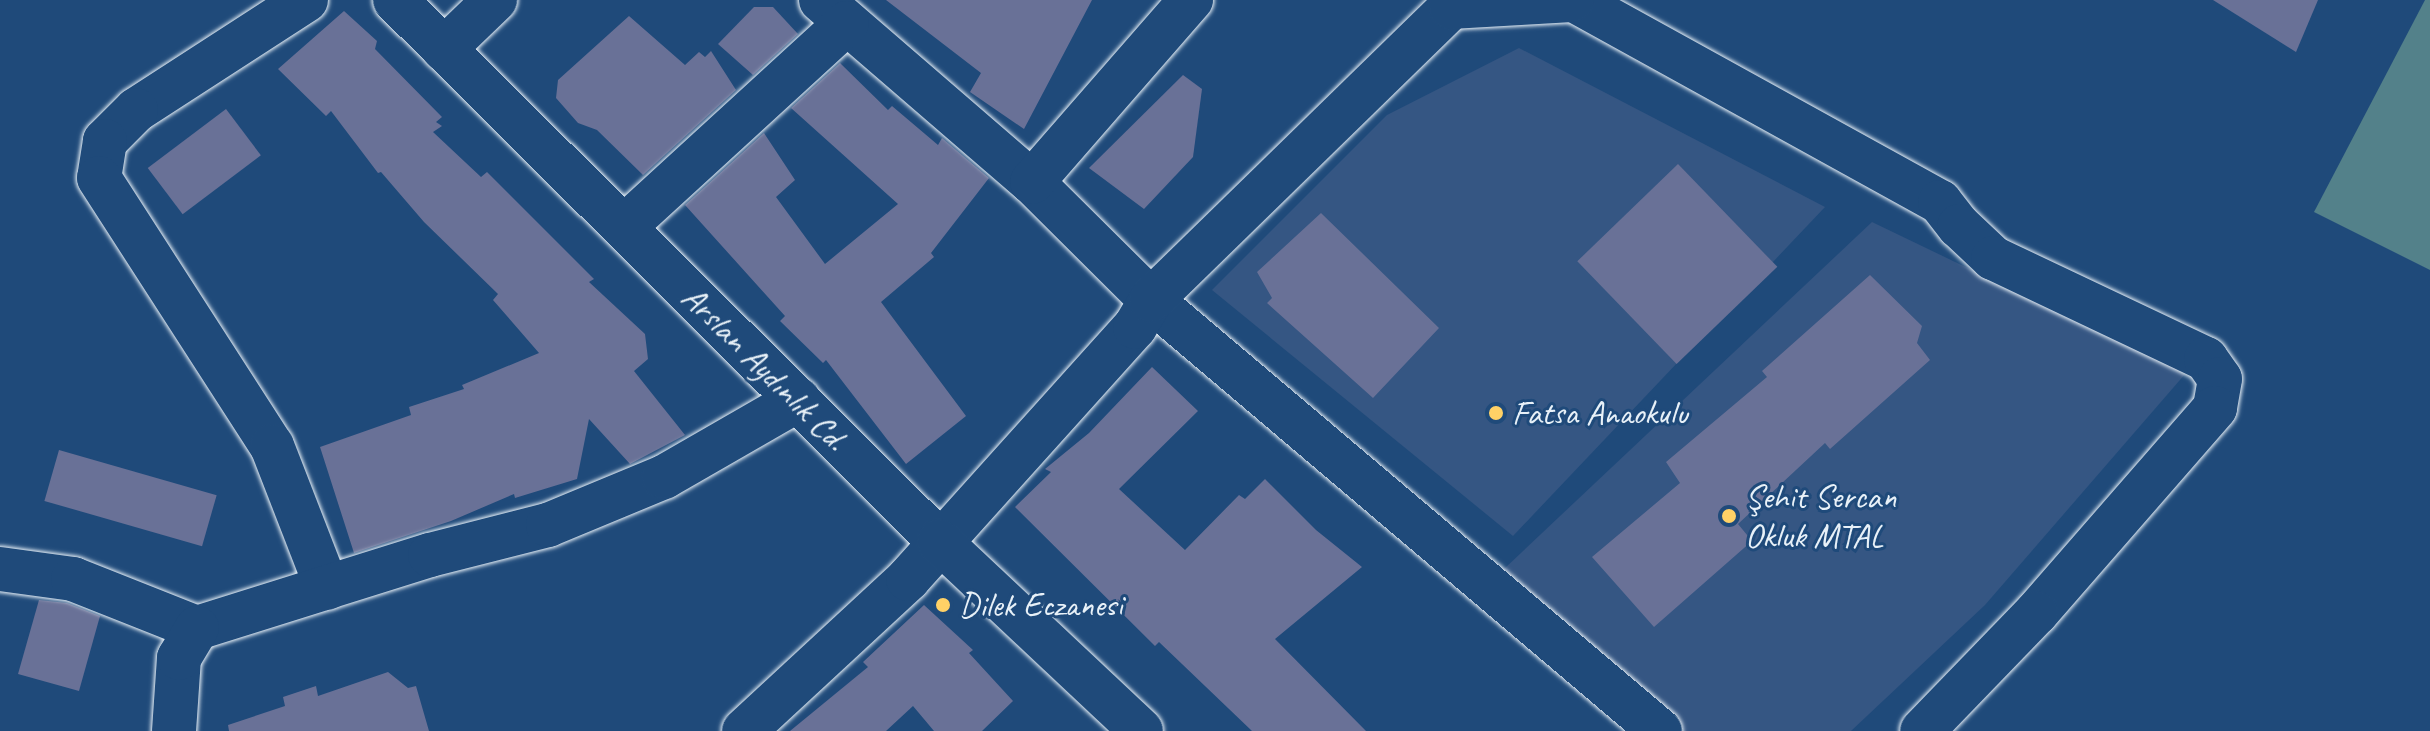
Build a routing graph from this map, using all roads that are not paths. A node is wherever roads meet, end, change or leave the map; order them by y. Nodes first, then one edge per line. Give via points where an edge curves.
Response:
1 (306, 0) edge
2 (395, 0) edge
3 (495, 0) edge
4 (1191, 0) edge
5 (1573, 0) edge
6 (1444, 3) edge
7 (834, 11) edge
8 (444, 49) junction
9 (1032, 182) junction
10 (624, 227) junction
11 (1151, 300) junction
12 (798, 400) junction
13 (939, 541) junction
14 (0, 569) edge
15 (327, 588) junction
16 (197, 628) junction
17 (174, 731) edge
18 (744, 731) edge
19 (1141, 731) edge
20 (1660, 731) edge
21 (1922, 731) edge

1 - 15 street via 136,110 105,141 99,178 272,446
2 - 8 street, Arslan Aydınlık Cd.
3 - 8 street
4 - 9 street
5 - 6 street
5 - 21 street via 1940,202 1993,258 2206,359 2220,379 2215,408 2036,613
6 - 11 street
7 - 9 street
7 - 10 street
8 - 10 street, Arslan Aydınlık Cd.
9 - 11 street
10 - 12 street, Arslan Aydınlık Cd.
11 - 13 street via 1135,327
11 - 20 street
12 - 13 street, Arslan Aydınlık Cd.
12 - 15 street via 664,477 548,525
13 - 18 street via 908,579
13 - 19 street, Arslan Aydınlık Cd.
14 - 16 street via 73,579
15 - 16 street
16 - 17 street via 179,658

